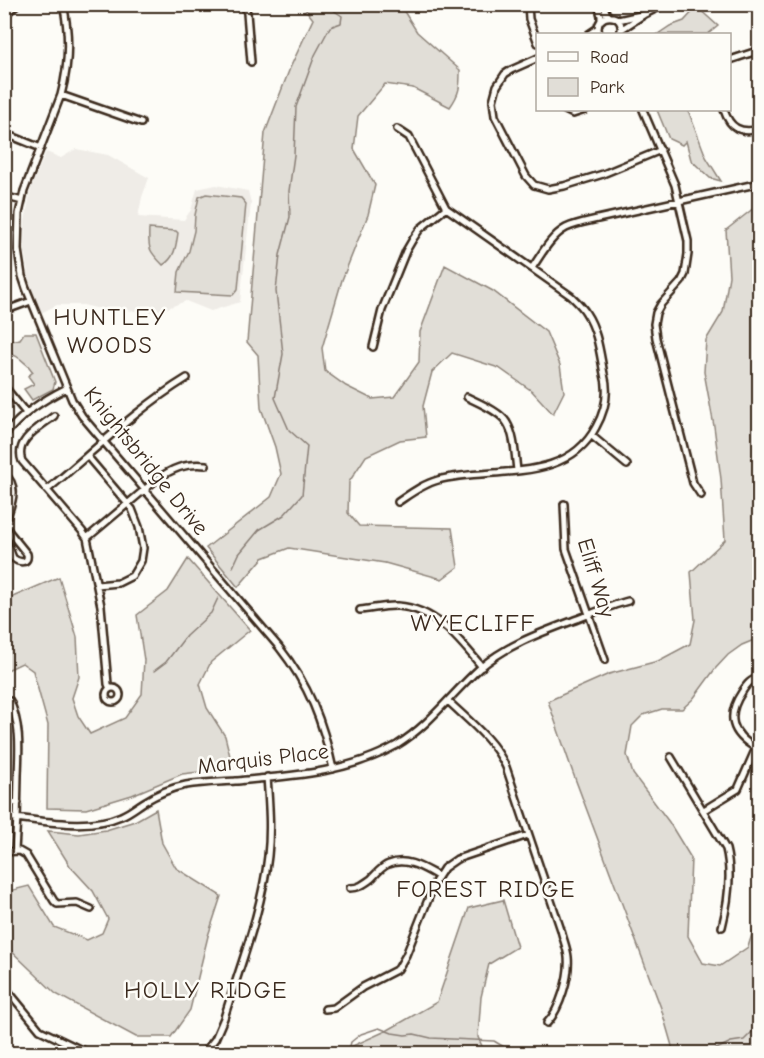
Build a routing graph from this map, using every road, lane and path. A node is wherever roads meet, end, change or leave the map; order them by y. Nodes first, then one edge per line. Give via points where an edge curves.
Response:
1 (17, 4) edge
2 (63, 4) edge
3 (244, 4) edge
4 (528, 4) edge
5 (598, 4) edge
6 (604, 4) edge
7 (665, 4) edge
8 (645, 14) junction
9 (609, 16) junction
10 (4, 17) edge
11 (618, 20) junction
12 (601, 21) junction
13 (599, 31) edge
14 (621, 32) edge
15 (536, 40) edge
16 (759, 50) edge
17 (536, 58) edge
18 (731, 59) edge
19 (251, 62) dead end
20 (61, 95) junction
21 (567, 111) edge
22 (582, 111) edge
23 (643, 111) edge
24 (724, 111) edge
25 (141, 123) dead end
26 (397, 129) dead end
27 (759, 129) edge
28 (4, 133) edge
29 (41, 148) junction
30 (661, 150) junction
31 (759, 183) edge
32 (4, 196) edge
33 (21, 201) junction
34 (678, 202) junction
35 (446, 208) junction
36 (532, 268) junction
37 (31, 301) junction
38 (4, 311) edge
39 (373, 347) dead end
40 (187, 378) dead end
41 (4, 386) edge
42 (67, 388) junction
43 (467, 397) dead end
44 (26, 413) junction
45 (54, 416) dead end
46 (4, 436) edge
47 (592, 436) junction
48 (104, 442) junction
49 (87, 456) junction
50 (206, 465) dead end
51 (627, 465) dead end
52 (517, 470) junction
53 (4, 474) edge
54 (47, 490) junction
55 (144, 490) junction
56 (701, 495) dead end
57 (398, 502) dead end
58 (128, 504) junction
59 (564, 504) dead end
60 (6, 528) junction
61 (87, 538) junction
62 (96, 585) junction
63 (628, 602) dead end
64 (360, 610) dead end
65 (589, 615) junction
66 (605, 660) dead end
67 (482, 667) junction
68 (759, 677) edge
69 (110, 689) dead end
70 (10, 701) dead end
71 (448, 701) junction
72 (759, 739) edge
73 (756, 748) junction
74 (671, 757) dead end
75 (333, 769) junction
76 (267, 777) junction
77 (4, 802) edge
78 (18, 803) junction
79 (704, 810) junction
80 (4, 817) edge
81 (17, 818) junction
82 (528, 836) junction
83 (15, 851) junction
84 (4, 852) edge
85 (438, 876) junction
86 (350, 888) dead end
87 (91, 909) dead end
88 (722, 927) dead end
89 (4, 986) edge
90 (325, 1009) dead end
91 (547, 1023) dead end
92 (90, 1053) edge
93 (204, 1053) edge

1 - 10 street
2 - 20 street, Knightsbridge Drive via 68,51
3 - 19 street
4 - 15 street
5 - 12 street
6 - 9 street
7 - 8 street
8 - 11 street
8 - 14 street
9 - 11 street
9 - 12 street
11 - 14 street
12 - 13 street
16 - 18 street
17 - 30 street via 505,74 496,86 493,101 495,116 530,182 548,189 564,186
20 - 25 street
20 - 29 street, Knightsbridge Drive
21 - 22 street
23 - 30 street
24 - 27 street via 727,120 737,128
26 - 35 street via 409,137
28 - 29 street
29 - 33 street, Knightsbridge Drive
30 - 34 street
31 - 34 street
32 - 33 street
33 - 37 street, Knightsbridge Drive via 19,257
34 - 36 street via 567,227
34 - 56 street via 688,241 688,264 681,282 661,304 654,324 693,483
35 - 36 street
35 - 39 street via 420,229 406,251 382,310
36 - 47 street via 571,296 593,324 607,386 603,415
37 - 38 street
37 - 42 street, Knightsbridge Drive
40 - 48 street
41 - 44 street
42 - 44 street
42 - 48 street, Knightsbridge Drive via 78,410
43 - 52 street via 507,422
44 - 46 street
45 - 54 street via 24,440 20,452 22,461
47 - 51 street
47 - 52 street via 566,459
48 - 49 street
48 - 55 street, Knightsbridge Drive
49 - 54 street
49 - 58 street
50 - 55 street via 178,467
52 - 57 street via 436,480
53 - 60 street via 14,489
54 - 61 street
55 - 58 street
55 - 75 street, Knightsbridge Drive via 296,670 319,716
58 - 61 street
58 - 62 street via 140,527 141,561 126,580
59 - 65 street, Eliff Way via 566,549
60 - 60 street via 27,554 26,561 11,556
61 - 62 street
62 - 69 street
63 - 65 street, Marquis Place
64 - 67 street via 398,606 422,612 451,630
65 - 66 street, Eliff Way
65 - 67 street, Marquis Place via 516,644
67 - 71 street, Marquis Place
68 - 73 street via 747,683 732,711 738,734
70 - 78 street via 18,723
71 - 75 street, Marquis Place via 400,743
71 - 82 street via 502,758
72 - 73 street
73 - 79 street via 738,789
74 - 79 street
75 - 76 street, Marquis Place
76 - 81 street, Marquis Place via 172,788 122,816 100,822
76 - 93 street via 269,844 262,889 224,1018
77 - 78 street
78 - 81 street
79 - 88 street via 728,858 727,906
80 - 81 street, Marquis Place
81 - 83 street
82 - 85 street via 457,859
82 - 91 street via 568,960 560,1004
83 - 84 street
83 - 87 street via 26,855 55,902 77,903
85 - 86 street via 402,861 388,864 364,885
85 - 90 street via 400,967 334,1008
89 - 92 street via 40,1030

